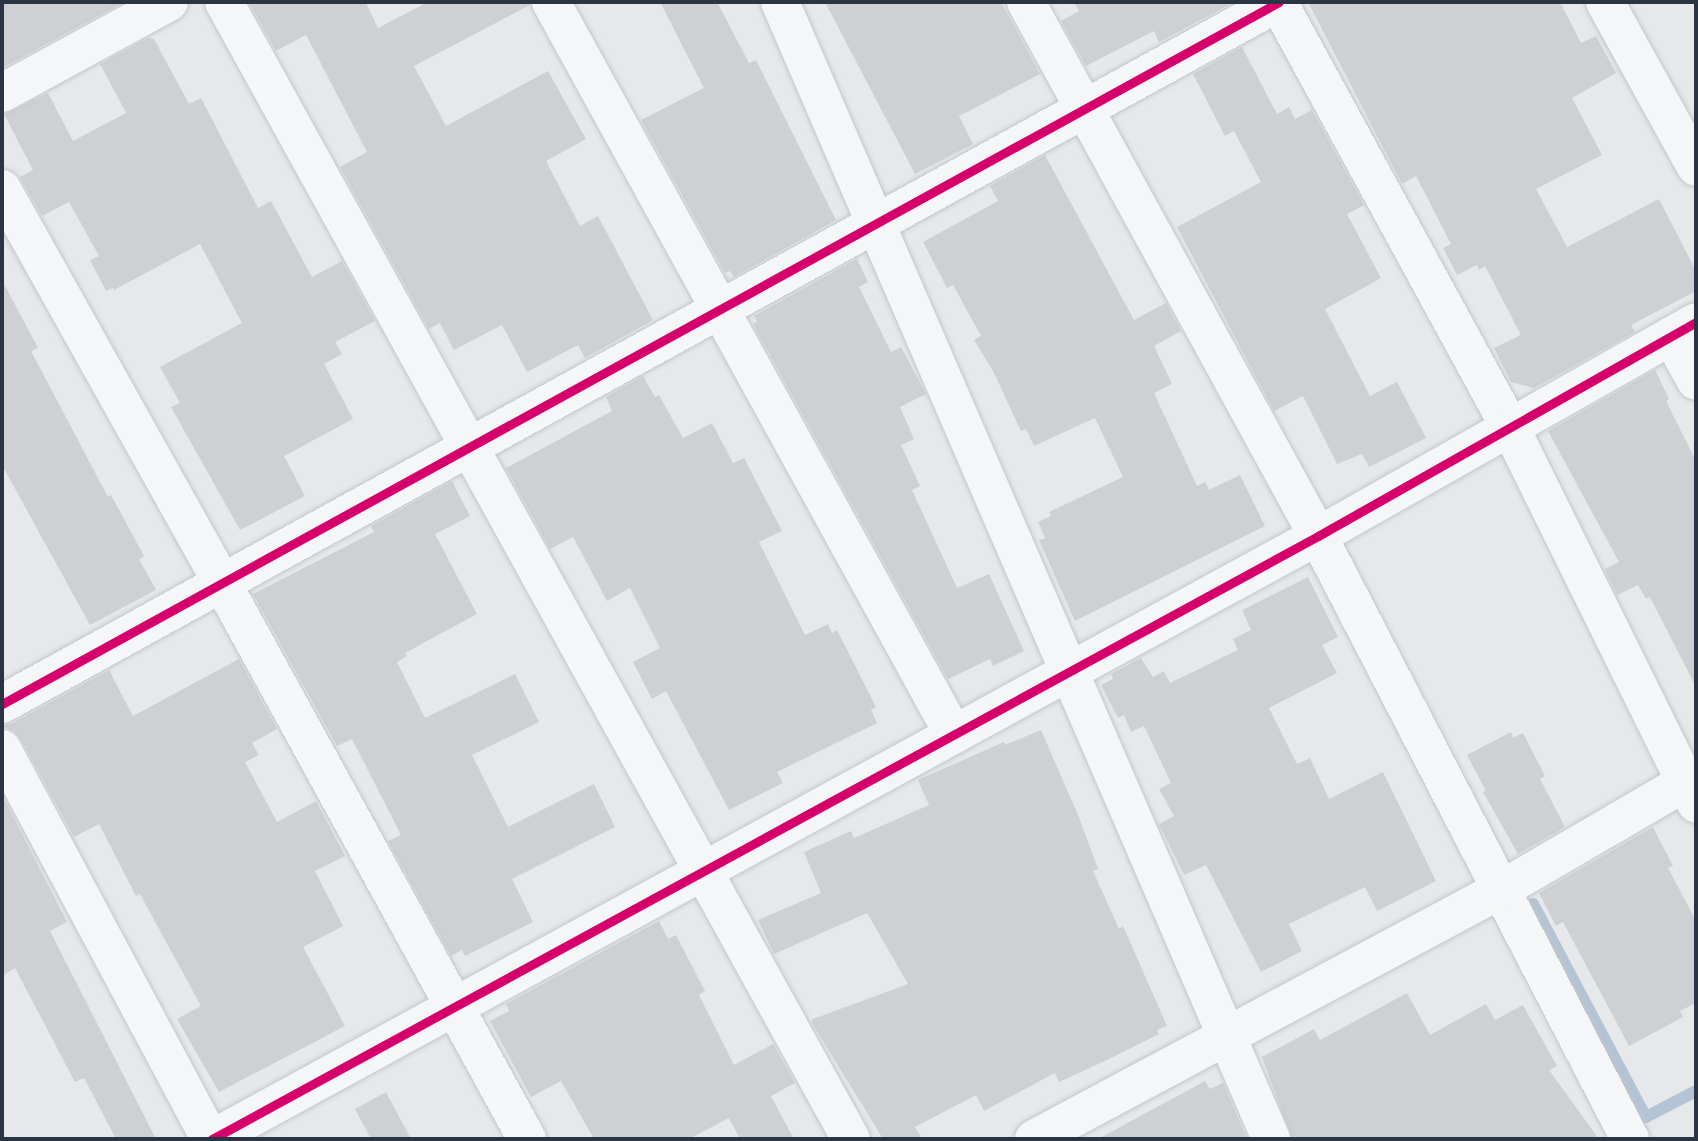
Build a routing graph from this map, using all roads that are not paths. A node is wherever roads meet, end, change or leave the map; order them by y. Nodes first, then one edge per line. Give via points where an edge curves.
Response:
1 (169, 2) edge
2 (224, 2) edge
3 (551, 2) edge
4 (780, 2) edge
5 (1026, 2) edge
6 (1278, 2) edge
7 (1605, 2) edge
8 (2, 93) edge
9 (1084, 109) junction
10 (1696, 167) edge
11 (2, 189) edge
12 (875, 225) junction
13 (721, 310) junction
14 (1684, 329) edge
15 (1696, 381) edge
16 (1510, 427) junction
17 (470, 447) junction
18 (1318, 536) junction
19 (222, 583) junction
20 (1068, 673) junction
21 (2, 704) edge
22 (954, 735) junction
23 (2, 749) edge
24 (1693, 787) edge
25 (704, 871) junction
26 (1502, 889) junction
27 (454, 1007) junction
28 (1226, 1037) junction
29 (211, 1139) edge
30 (527, 1139) edge
31 (852, 1139) edge
32 (1034, 1139) edge
33 (1271, 1139) edge
34 (1630, 1139) edge

1 - 8 street
2 - 17 street
3 - 13 street
4 - 12 street
5 - 9 street
6 - 9 street
6 - 16 street
7 - 10 street
9 - 12 street
9 - 18 street
11 - 19 street
12 - 13 street
12 - 20 street
13 - 17 street
13 - 22 street
14 - 15 street
14 - 16 street
16 - 18 street
16 - 24 street
17 - 19 street
17 - 25 street
18 - 20 street
18 - 26 street
19 - 21 street
19 - 27 street
20 - 22 street
20 - 28 street
22 - 25 street
23 - 29 street
24 - 26 street
25 - 27 street
25 - 31 street
26 - 28 street
26 - 34 street
27 - 29 street
27 - 30 street
28 - 32 street
28 - 33 street

